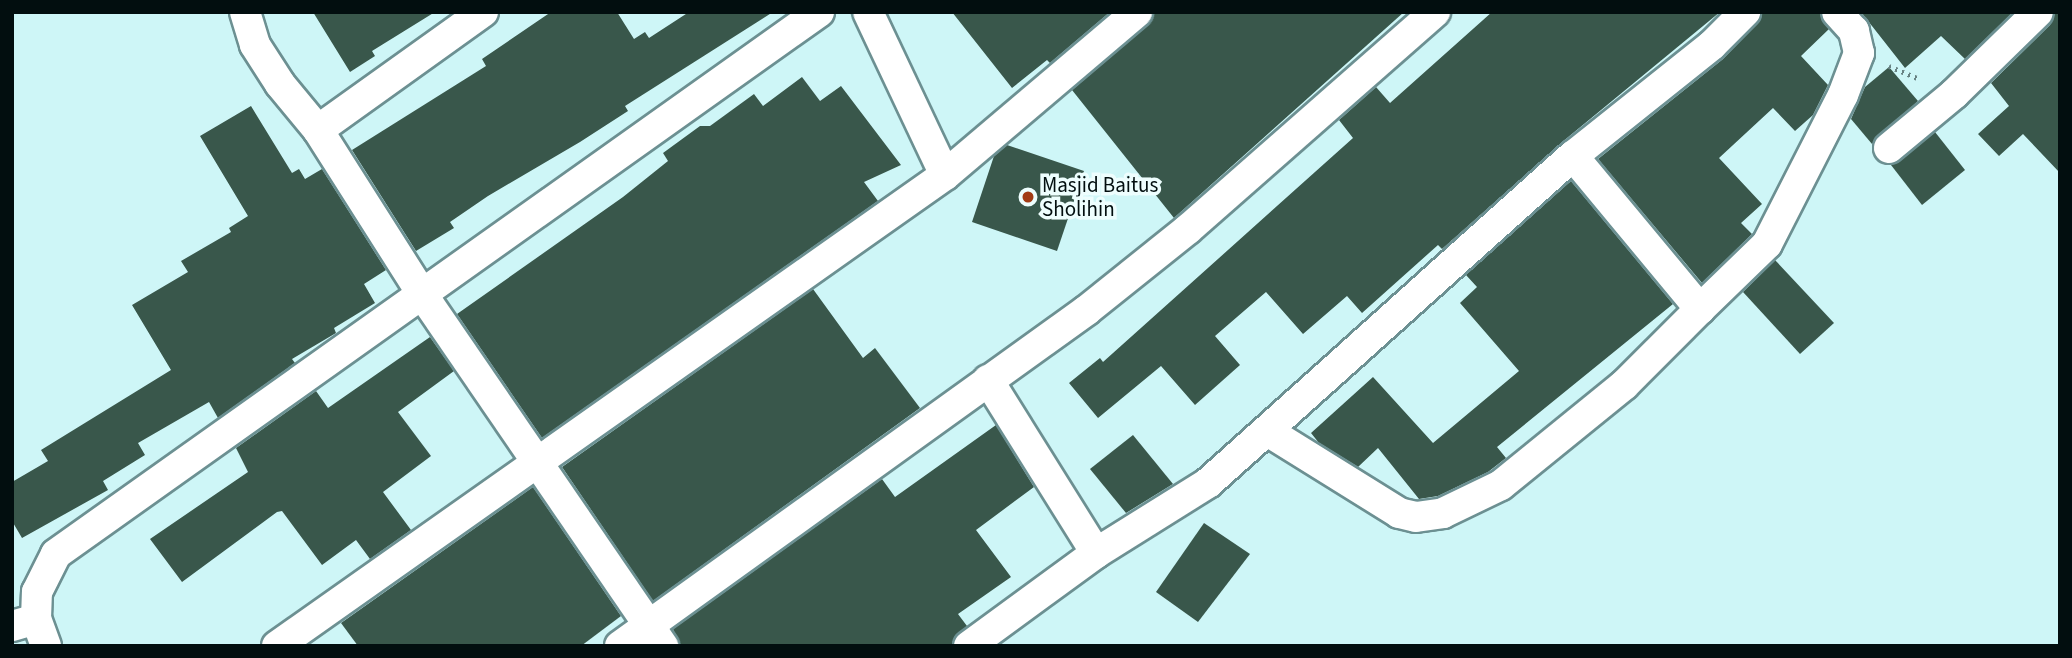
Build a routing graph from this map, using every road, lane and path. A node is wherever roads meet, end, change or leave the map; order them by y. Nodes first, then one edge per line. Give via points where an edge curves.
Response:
1 (245, 12) edge
2 (483, 12) edge
3 (819, 12) edge
4 (868, 12) edge
5 (1137, 12) edge
6 (1435, 12) edge
7 (1745, 12) edge
8 (1837, 12) edge
9 (2038, 12) edge
10 (1859, 53) junction
11 (1954, 94) junction
12 (318, 130) junction
13 (1889, 148) dead end
14 (1573, 156) junction
15 (945, 175) junction
16 (422, 294) junction
17 (1700, 309) junction
18 (988, 380) junction
19 (1269, 432) junction
20 (538, 464) junction
21 (1096, 553) junction
22 (31, 630) edge
23 (655, 636) edge
24 (277, 646) edge
25 (620, 646) edge
26 (969, 646) edge

1 - 12 street via 255,46 279,85
2 - 12 street
3 - 16 street
4 - 15 street
5 - 15 street
6 - 18 street via 1188,229 1087,310
7 - 14 street via 1712,46
8 - 10 street via 1854,31
9 - 11 street
10 - 11 path
10 - 17 street via 1767,244
11 - 13 street
12 - 16 street
14 - 17 street
14 - 19 street
15 - 20 street
16 - 20 street
16 - 22 street via 55,554 37,592
17 - 19 street via 1624,385 1501,485 1443,513 1416,517 1399,513
18 - 21 street
18 - 23 street
19 - 21 street via 1180,503
20 - 23 street
20 - 24 street
21 - 26 street
23 - 25 street

